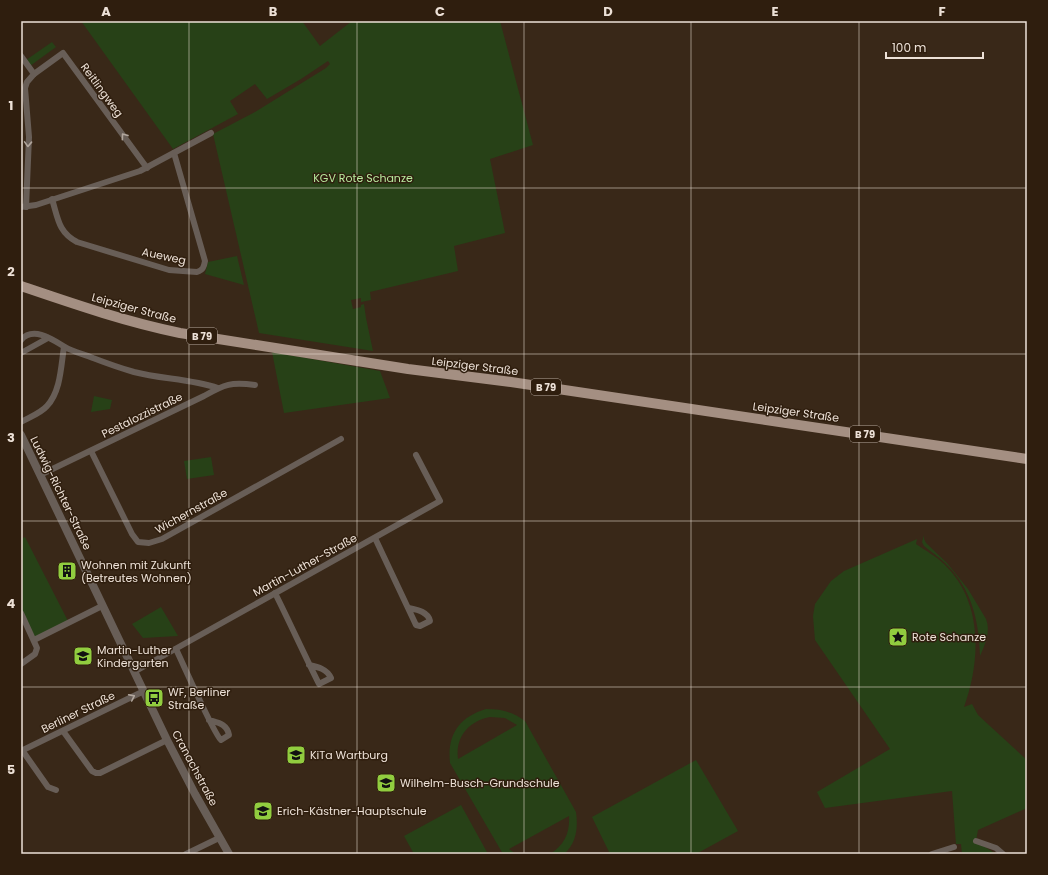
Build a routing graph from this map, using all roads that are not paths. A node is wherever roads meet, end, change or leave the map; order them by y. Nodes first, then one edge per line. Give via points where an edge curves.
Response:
1 (21, 56) edge
2 (34, 74) junction
3 (211, 133) dead end
4 (174, 153) junction
5 (147, 168) junction
6 (52, 199) junction
7 (24, 207) edge
8 (21, 286) edge
9 (48, 338) junction
10 (21, 340) edge
11 (64, 346) junction
12 (21, 353) edge
13 (255, 385) dead end
14 (218, 388) junction
15 (21, 422) edge
16 (21, 435) edge
17 (341, 439) dead end
18 (91, 451) junction
19 (416, 455) dead end
20 (1027, 459) edge
21 (40, 475) junction
22 (375, 538) junction
23 (275, 594) junction
24 (102, 606) junction
25 (409, 608) dead end
26 (21, 613) edge
27 (34, 640) junction
28 (176, 649) junction
29 (21, 664) edge
30 (309, 665) dead end
31 (134, 672) junction
32 (144, 692) junction
33 (210, 720) dead end
34 (63, 731) junction
35 (167, 740) junction
36 (21, 751) edge
37 (56, 790) dead end
38 (220, 838) junction
39 (976, 841) dead end
40 (954, 847) dead end
41 (186, 854) edge
42 (229, 854) edge
43 (932, 854) edge
44 (1004, 854) edge

1 - 2 street
5 -> 2 street, Reitlingweg via 63,52
2 -> 7 street via 27,82 26,88 28,137
3 - 4 street
4 - 5 street
4 - 6 street, Aueweg via 205,261 201,271 169,270 76,242 62,229
5 - 6 street
6 - 7 street
8 - 20 main road, Leipziger Straße / B 79 via 122,320 180,333 408,369
9 - 10 street via 30,334
9 - 11 street
9 - 12 street
11 - 14 street via 134,372
11 - 15 street via 53,398 41,412
13 - 14 street, Pestalozzistraße via 237,383
14 - 18 street, Pestalozzistraße
16 - 21 street, Ludwig-Richter-Straße
17 - 18 street, Wichernstraße via 162,539 149,543 138,542 132,534
18 - 21 street, Pestalozzistraße
19 - 22 street, Martin-Luther-Straße via 440,502
21 - 24 street, Ludwig-Richter-Straße
22 - 23 street, Martin-Luther-Straße
22 - 25 street
23 - 28 street, Martin-Luther-Straße
23 - 30 street
24 - 27 street
24 - 31 street, Ludwig-Richter-Straße
26 - 27 street
27 - 29 street via 37,648 35,654
28 - 31 street, Martin-Luther-Straße
28 - 33 street
31 - 32 street, Ludwig-Richter-Straße
34 -> 32 street, Berliner Straße
32 - 35 street, Cranachstraße
34 - 35 street via 96,773
34 - 36 street, Berliner Straße
35 - 38 street, Cranachstraße
36 - 37 street via 48,787
38 - 41 street
38 - 42 street, Cranachstraße
39 - 44 street via 996,848
40 - 43 street

